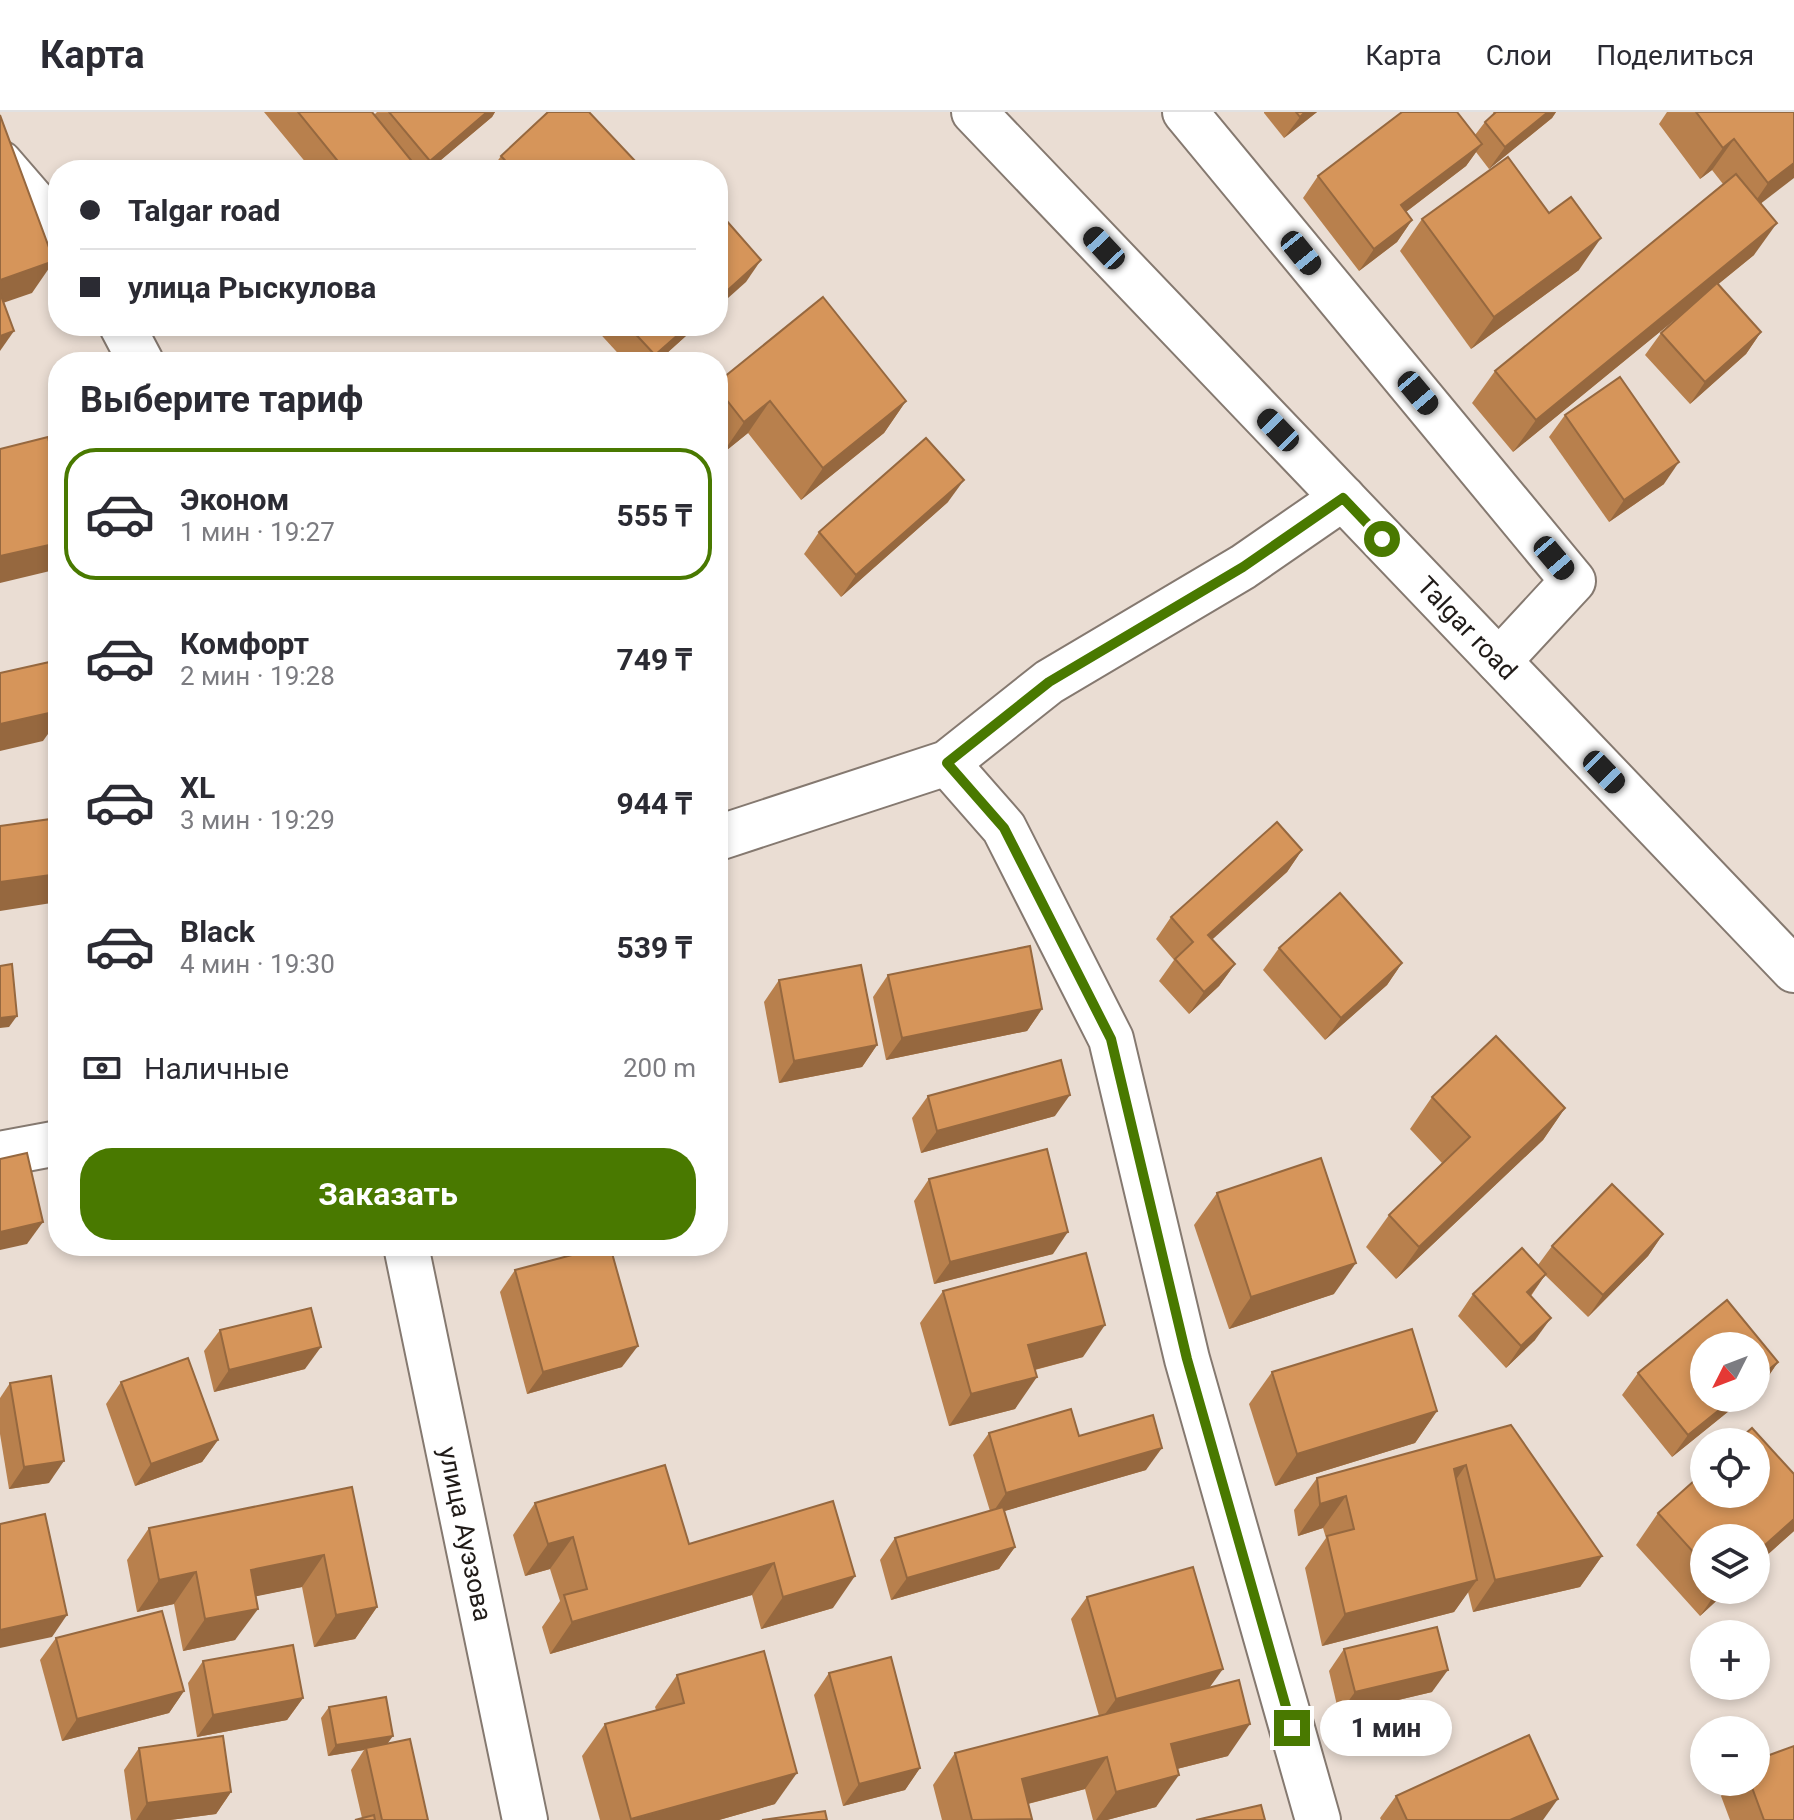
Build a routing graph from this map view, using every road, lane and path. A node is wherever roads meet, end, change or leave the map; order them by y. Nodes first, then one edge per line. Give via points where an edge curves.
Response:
1 (974, 112) edge
2 (1185, 112) edge
3 (0, 163) edge
4 (48, 218) edge
5 (1343, 498) junction
6 (1499, 661) junction
7 (947, 763) junction
8 (728, 835) edge
9 (1794, 970) edge
10 (48, 1145) edge
11 (0, 1154) edge
12 (408, 1256) edge
13 (525, 1820) edge
14 (1318, 1820) edge

1 - 5 street, Talgar road
2 - 6 street via 1573,581
3 - 4 street
5 - 6 street, Talgar road
5 - 7 street via 1243,567 1049,682
6 - 9 street, Talgar road
7 - 8 street
7 - 14 street via 1004,828 1111,1039 1187,1359
10 - 11 street
12 - 13 street, улица Ауэзова

